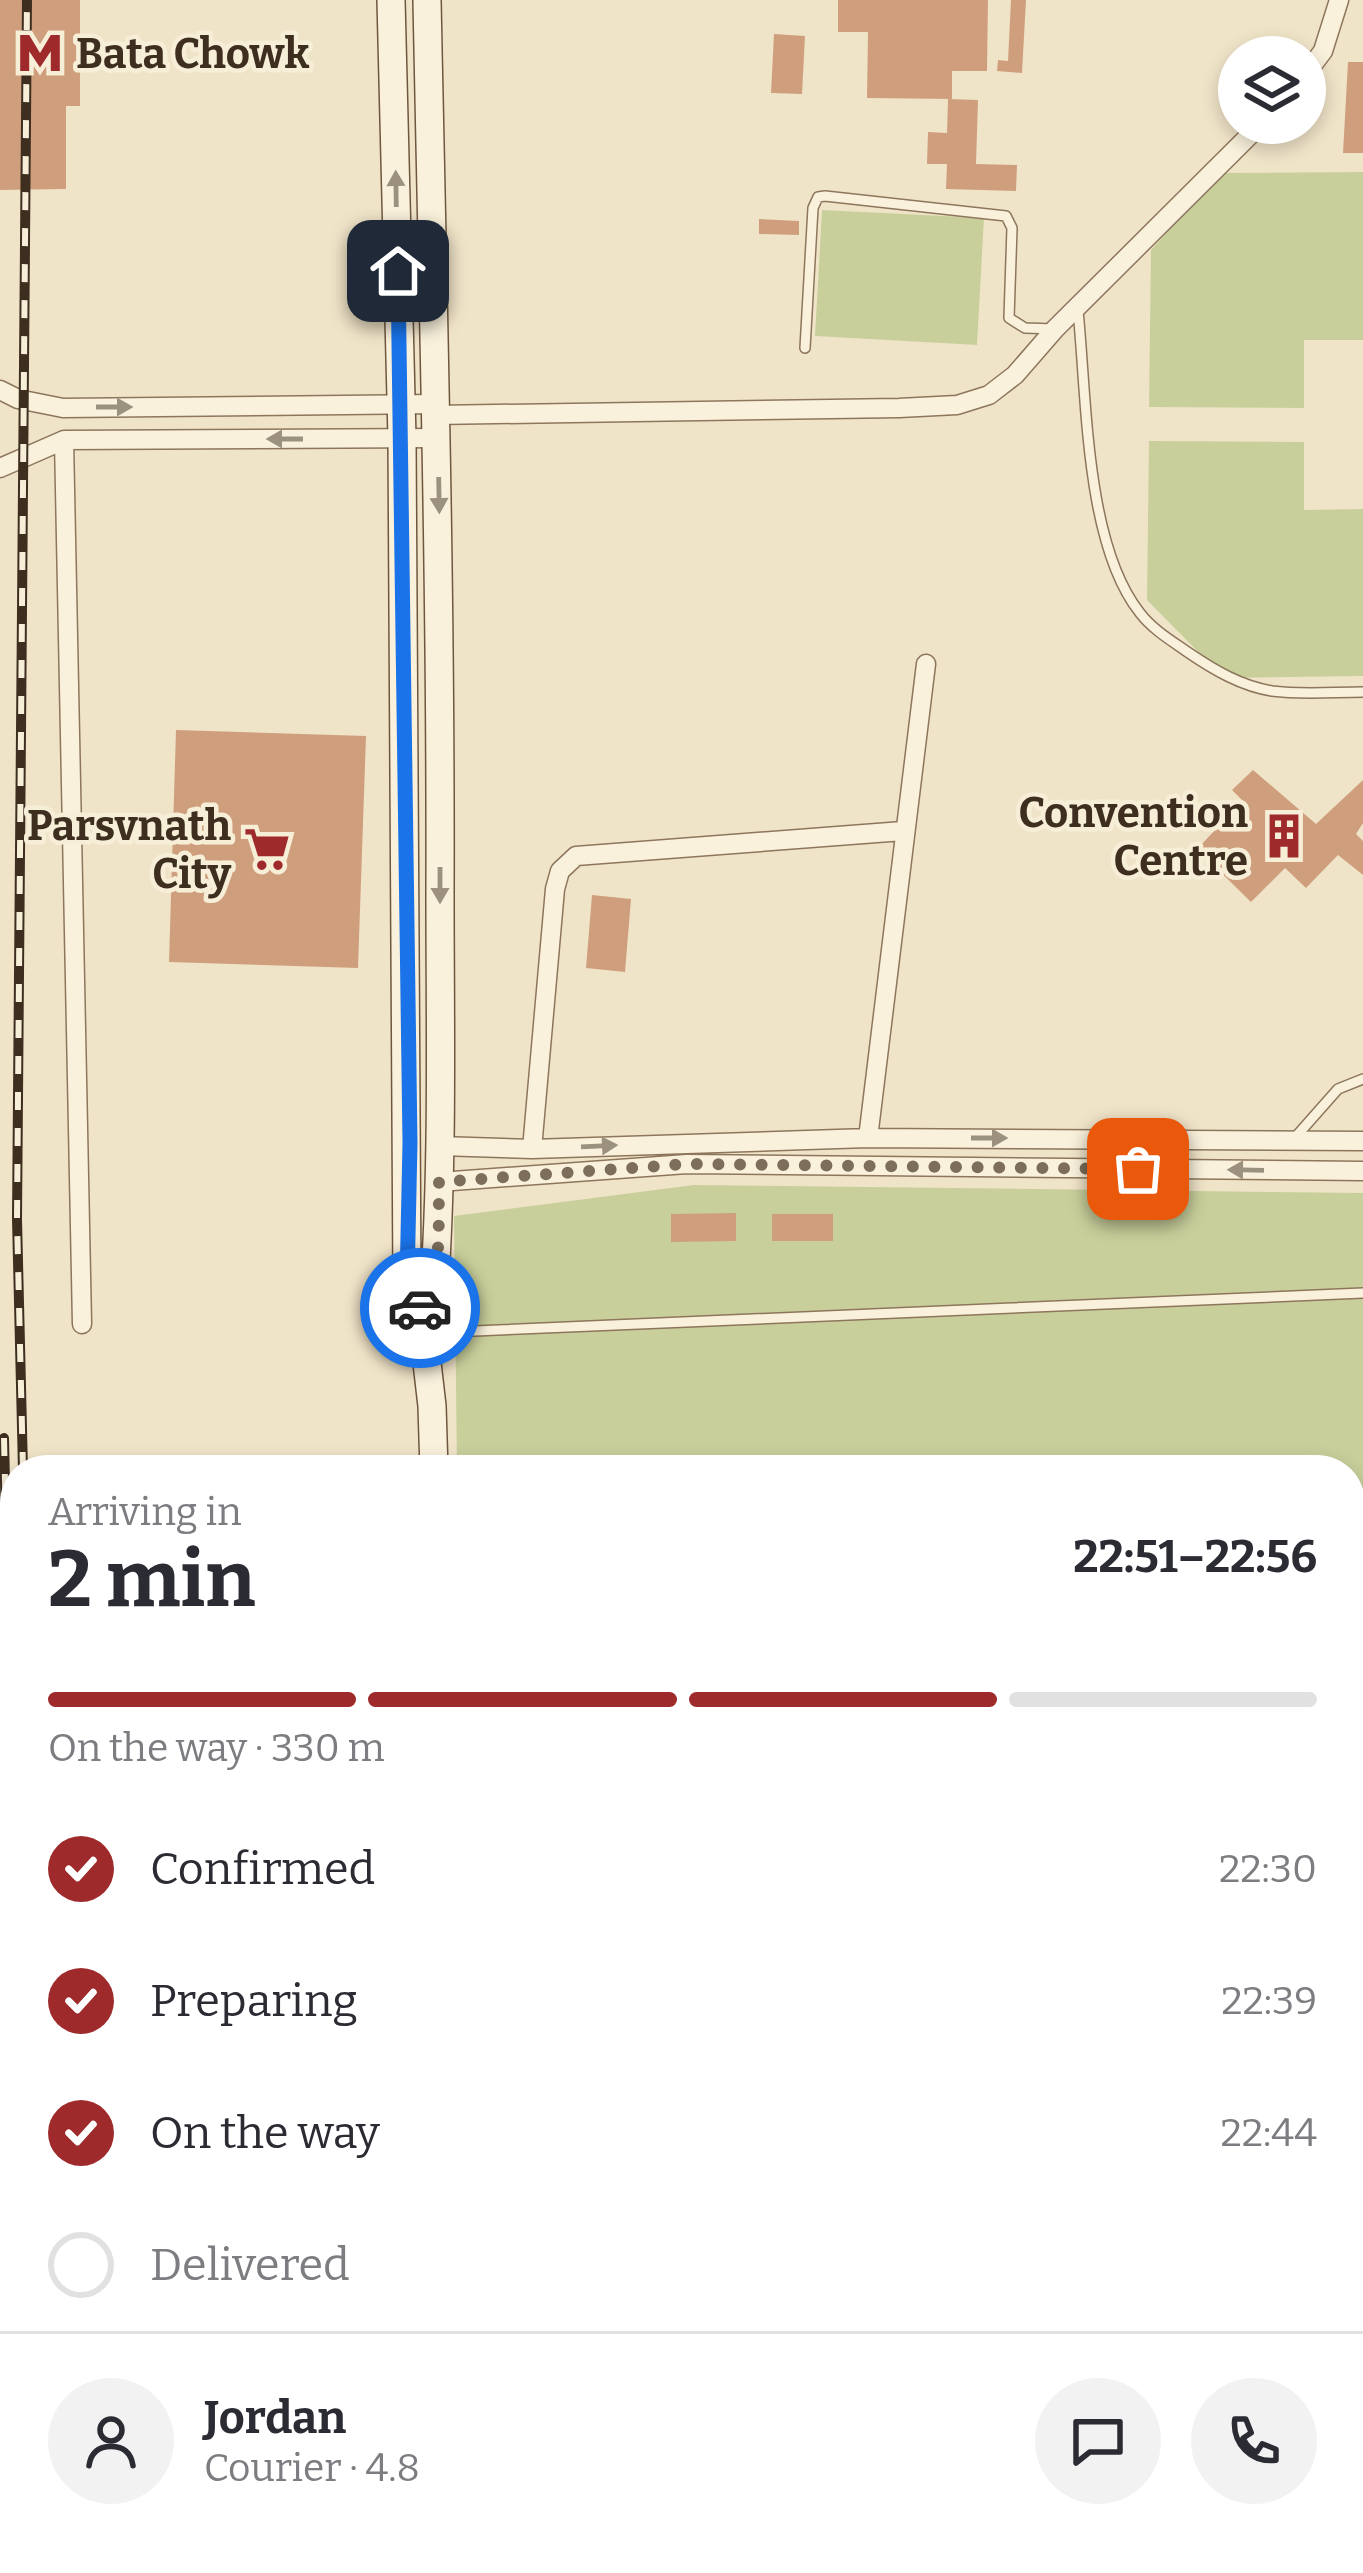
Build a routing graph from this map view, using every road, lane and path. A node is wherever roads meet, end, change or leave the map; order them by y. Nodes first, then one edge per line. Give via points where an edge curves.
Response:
1 (392, 0) edge
2 (427, 0) edge
3 (1339, 0) edge
4 (1326, 41) edge
5 (1241, 144) edge
6 (1078, 306) junction
7 (1054, 328) junction
8 (805, 348) dead end
9 (0, 390) edge
10 (400, 406) junction
11 (436, 419) junction
12 (402, 438) junction
13 (64, 440) junction
14 (0, 468) edge
15 (926, 664) dead end
16 (1363, 692) edge
17 (903, 831) junction
18 (1363, 1079) edge
19 (868, 1138) junction
20 (1292, 1141) junction
21 (1363, 1142) edge
22 (440, 1146) junction
23 (532, 1148) junction
24 (1363, 1171) edge
25 (439, 1182) junction
26 (1363, 1293) edge
27 (422, 1322) junction
28 (82, 1324) dead end
29 (434, 1455) edge

10 -> 1 street
2 - 11 street
3 - 4 street
5 - 6 street
6 - 7 street
6 - 16 lane via 1097,502 1108,555 1139,612 1210,667 1254,687
7 - 8 lane via 1025,328 1010,318 1006,216 825,196 813,208
7 - 11 street via 1015,375 957,405
9 -> 10 street via 63,408
10 - 11 street
10 - 12 street
11 - 12 street
11 -> 22 street
12 -> 13 street
12 - 27 street via 407,1283
13 - 14 street
13 - 28 street
15 - 17 street
17 - 19 street
17 - 23 street via 576,856 555,890
18 - 20 lane via 1338,1089
19 -> 20 street
23 -> 19 street
20 - 21 street
22 - 23 street
22 - 25 street
24 -> 25 street via 687,1164
25 - 27 street via 435,1277
26 - 27 lane
27 - 29 street

